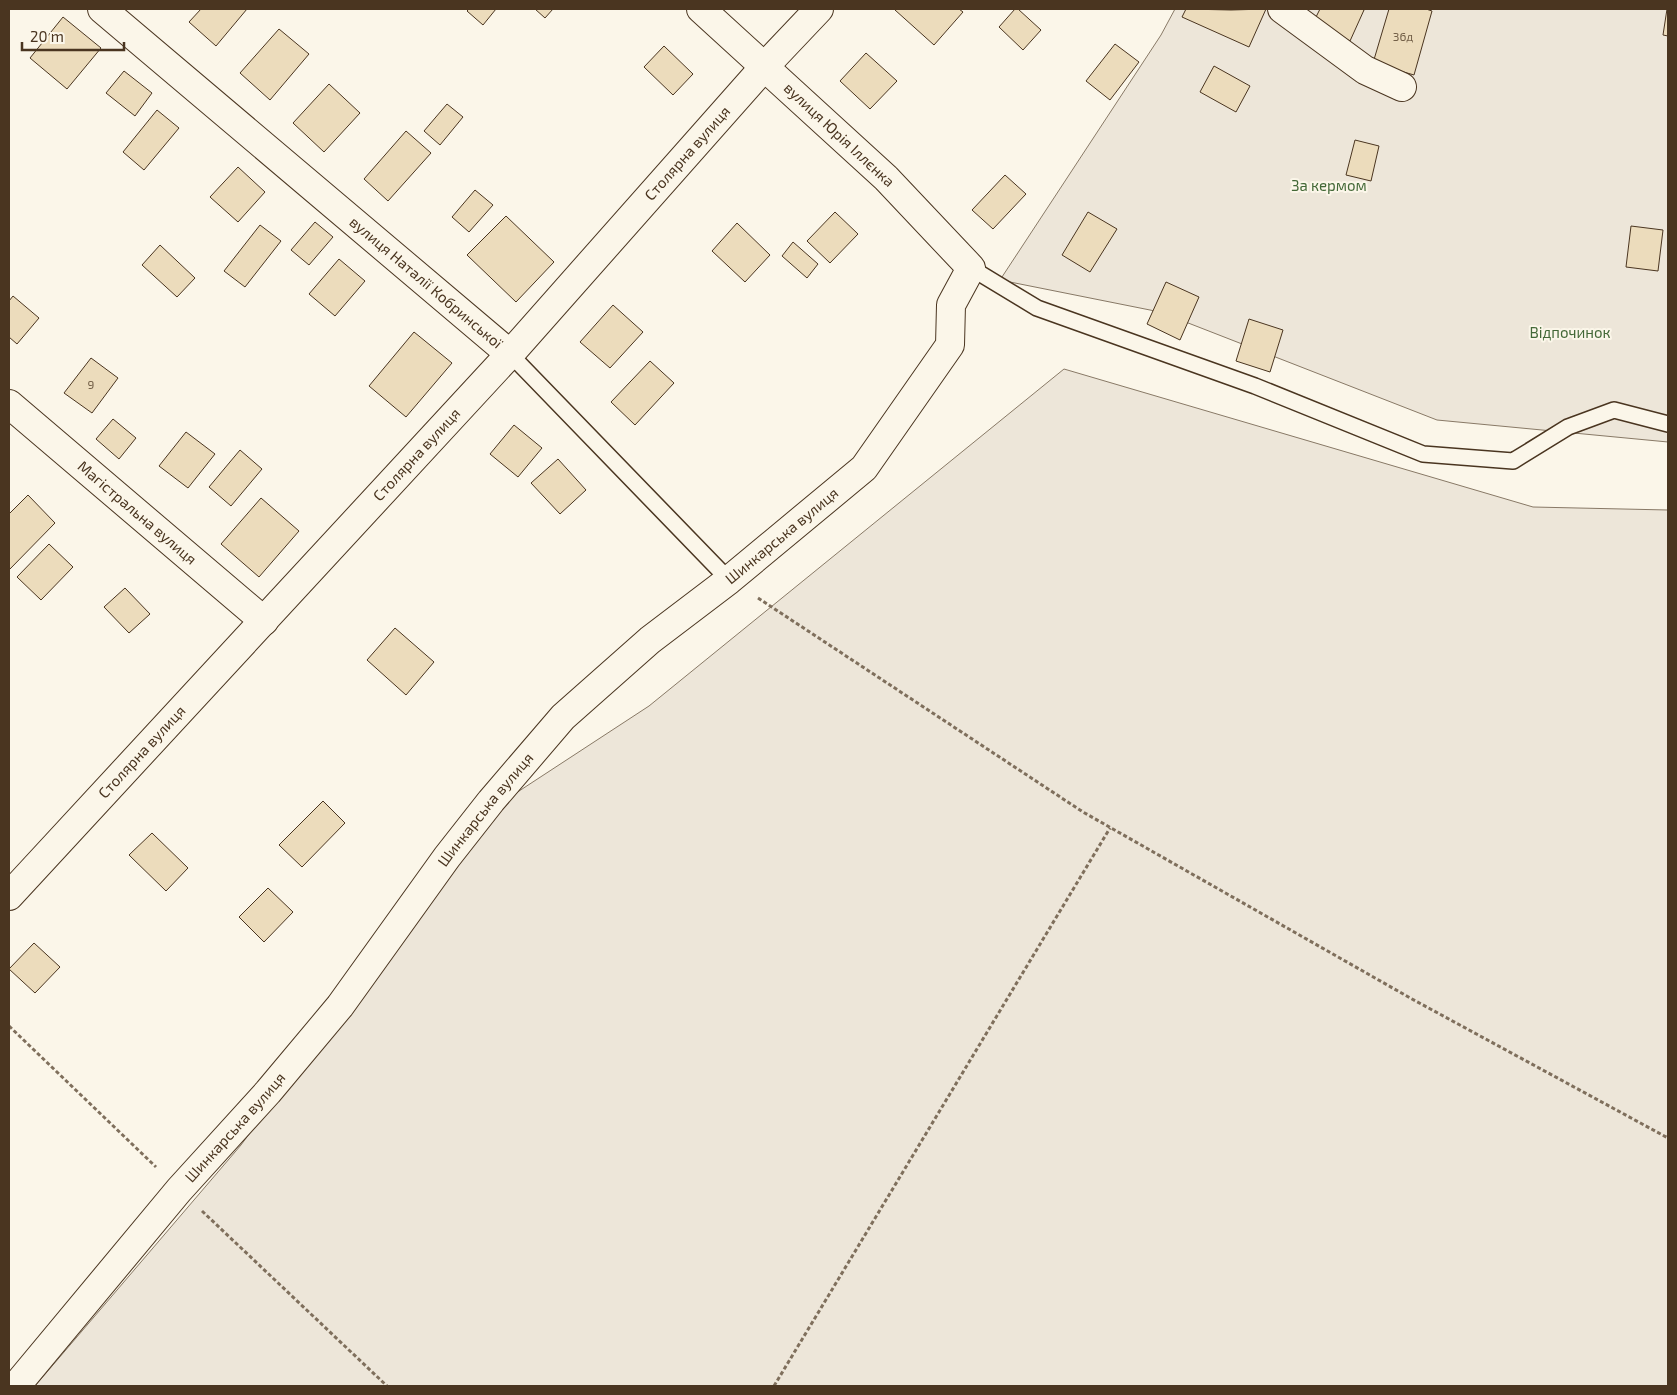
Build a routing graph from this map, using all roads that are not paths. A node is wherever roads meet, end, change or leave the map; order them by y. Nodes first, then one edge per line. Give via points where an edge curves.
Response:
1 (102, 9) edge
2 (701, 9) edge
3 (820, 9) edge
4 (1282, 9) edge
5 (765, 66) junction
6 (1402, 87) dead end
7 (971, 268) junction
8 (510, 354) junction
9 (9, 404) edge
10 (1668, 424) edge
11 (730, 580) junction
12 (264, 621) junction
13 (9, 896) edge
14 (16, 1386) edge

1 - 8 street, вулиця Наталії Кобринської
2 - 5 street, вулиця Юрія Іллєнка
3 - 5 street, Столярна вулиця
4 - 6 street via 1365,70
5 - 7 street, вулиця Юрія Іллєнка via 886,178
5 - 8 street, Столярна вулиця
7 - 10 lane via 1037,308 1254,386 1423,454 1513,461 1568,426 1614,410
7 - 11 street, Шинкарська вулиця via 951,305 950,345 864,468
8 - 11 lane, вулиця Наталії Кобринської
8 - 12 street, Столярна вулиця
9 - 12 street, Магістральна вулиця
11 - 14 street, Шинкарська вулиця via 650,640 563,717 490,801 340,1006 179,1190
12 - 13 street, Столярна вулиця

